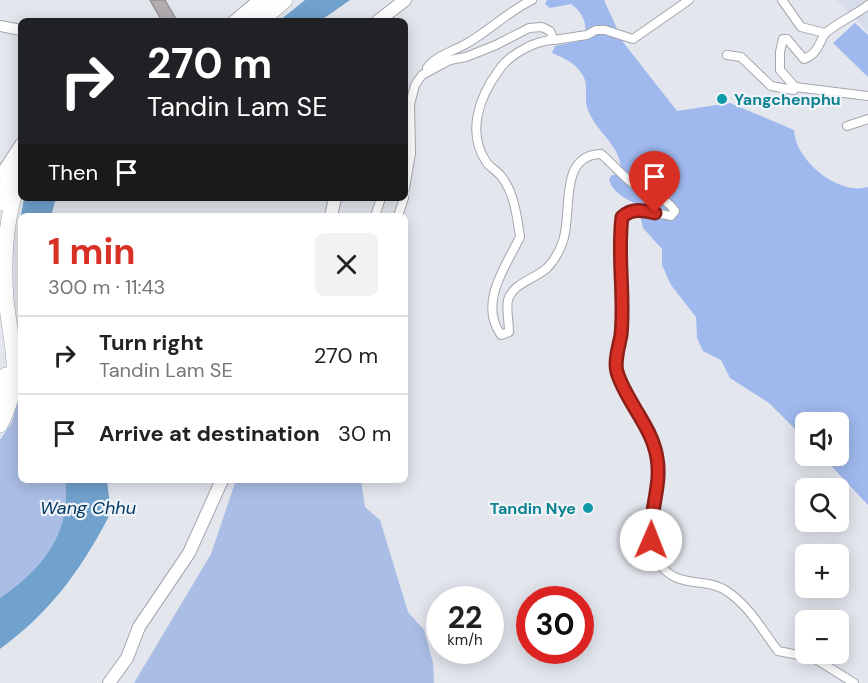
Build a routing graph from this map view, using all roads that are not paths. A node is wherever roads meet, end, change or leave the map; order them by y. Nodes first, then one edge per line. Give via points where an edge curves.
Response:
1 (258, 0) edge
2 (270, 0) edge
3 (285, 0) edge
4 (405, 0) edge
5 (532, 0) edge
6 (689, 0) edge
7 (782, 0) edge
8 (859, 0) edge
9 (868, 4) edge
10 (237, 18) edge
11 (249, 18) edge
12 (264, 18) edge
13 (382, 18) edge
14 (0, 26) edge
15 (18, 29) edge
16 (825, 33) junction
17 (554, 39) junction
18 (728, 55) dead end
19 (422, 75) junction
20 (795, 87) junction
21 (868, 96) edge
22 (868, 119) edge
23 (847, 126) dead end
24 (18, 148) edge
25 (18, 160) edge
26 (408, 170) edge
27 (0, 175) edge
28 (18, 185) edge
29 (0, 212) edge
30 (0, 321) edge
31 (2, 413) edge
32 (221, 483) edge
33 (109, 683) edge
34 (854, 683) edge

1 - 10 main road
2 - 11 highway
3 - 12 highway
4 - 13 main road
5 - 19 street via 436,59
6 - 17 street via 633,39 596,30 587,35
7 - 16 street via 801,27
8 - 9 street
9 - 16 street
14 - 15 main road
16 - 20 street via 820,47 804,59 783,39 780,70
17 - 19 street via 542,27 529,28
17 - 34 street via 521,51 504,63 489,84 475,129 487,164 501,176 512,198 520,237 503,265 494,295 492,314 496,328 501,335 509,332 508,300 517,286 548,268 556,256 563,240 572,176 578,161 589,154 602,154 639,188 669,201 675,211 670,216 628,211 622,217 620,232 622,310 616,368 657,457 659,478 650,519 656,558 669,574 687,583 726,590 778,651 814,658
18 - 20 street via 741,57 771,86 794,90
19 - 26 street via 414,85 410,104
20 - 21 street
22 - 23 street
24 - 27 main road
25 - 29 highway via 6,184
28 - 31 highway via 4,252 15,389
30 - 31 highway via 6,379
32 - 33 main road via 189,553 139,627 127,658

